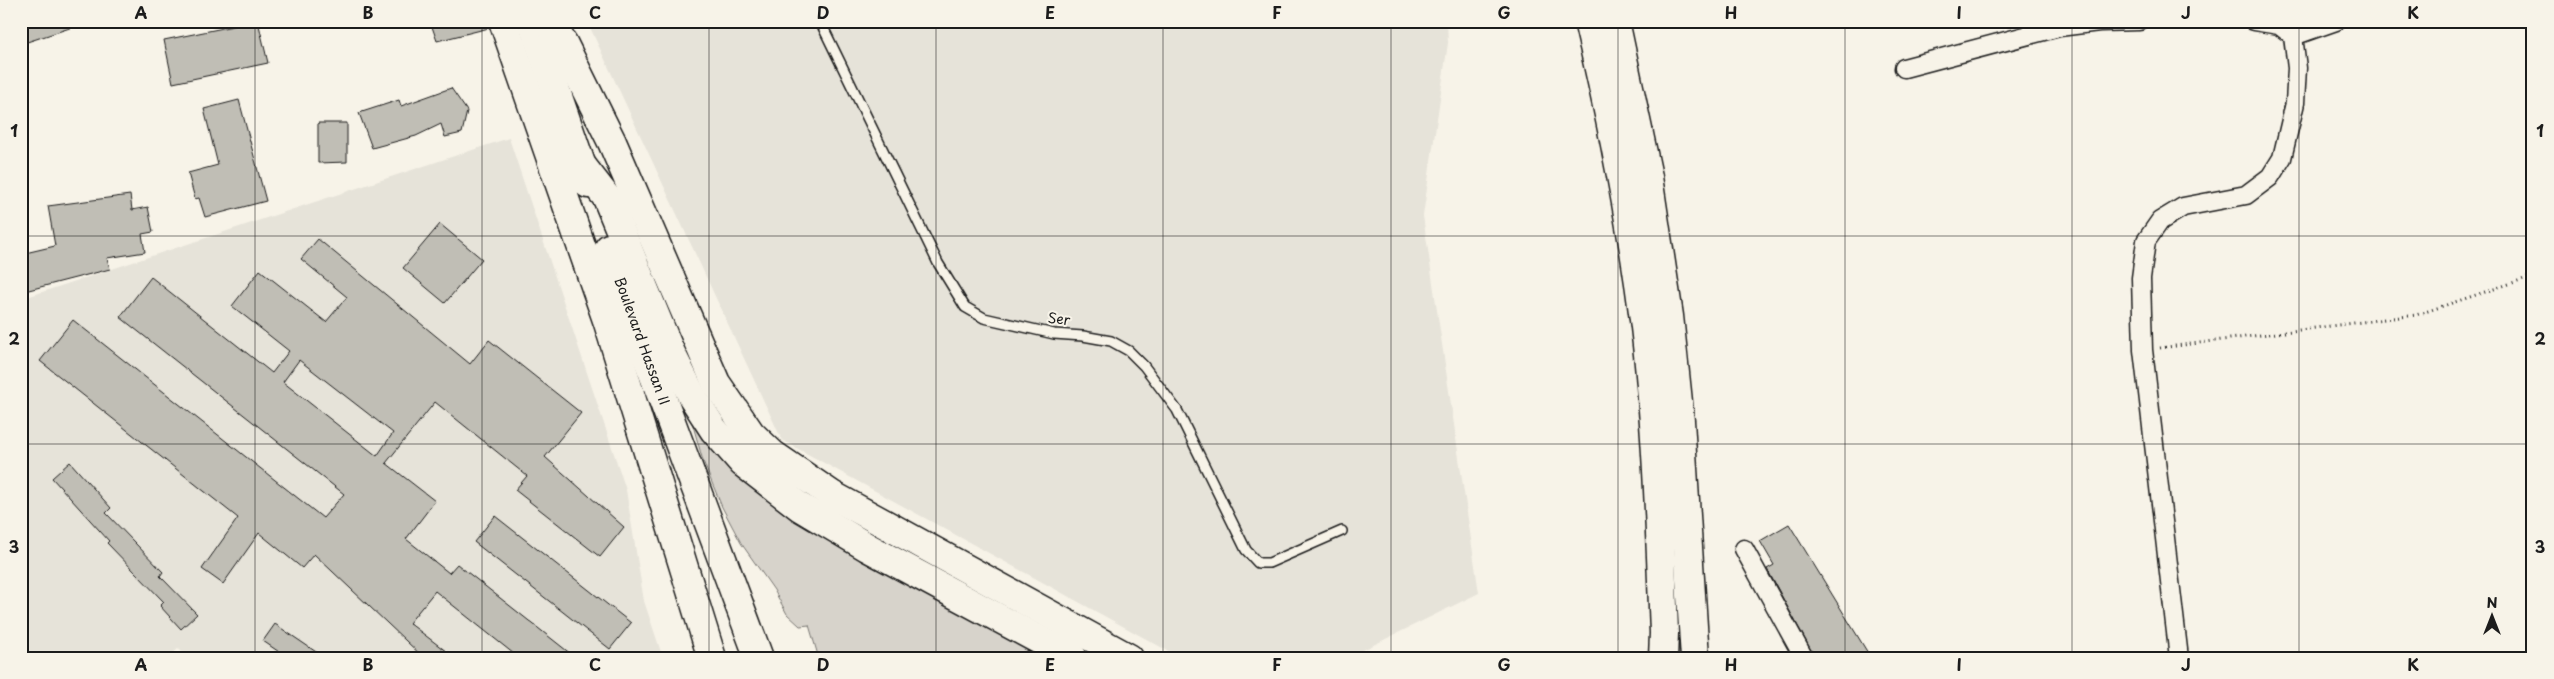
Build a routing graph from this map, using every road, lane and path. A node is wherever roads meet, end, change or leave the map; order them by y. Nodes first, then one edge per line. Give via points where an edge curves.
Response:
1 (503, 21) edge
2 (532, 21) edge
3 (548, 21) edge
4 (820, 21) edge
5 (1588, 21) edge
6 (1615, 21) edge
7 (2139, 21) edge
8 (2254, 21) edge
9 (2336, 21) edge
10 (2293, 36) junction
11 (1904, 68) dead end
12 (583, 167) junction
13 (2533, 276) edge
14 (2142, 350) junction
15 (1342, 531) dead end
16 (1744, 549) dead end
17 (712, 658) edge
18 (759, 658) edge
19 (1072, 658) edge
20 (1130, 658) edge
21 (1663, 658) edge
22 (1695, 658) edge
23 (1804, 658) edge
24 (2179, 658) edge

1 - 17 main road, Boulevard Hassan II via 608,323
2 - 12 main road, Boulevard Hassan II
3 - 20 main road via 563,43 612,142 716,383 751,434 772,454 832,495
4 - 15 lane, Ser via 938,263 965,307 984,318 1054,334 1111,341 1129,351 1177,410 1246,550 1258,564 1269,563
5 - 21 main road via 1627,206 1645,328 1655,432
6 - 22 main road via 1648,177 1669,316 1679,403
7 - 11 street via 2059,27
8 - 10 street via 2279,25
9 - 10 street
10 - 14 street via 2295,103 2282,158 2270,177 2246,195 2183,207 2160,221 2146,241 2141,278
12 - 18 main road, Boulevard Hassan II via 634,322
12 - 19 main road via 607,198 688,389 714,430 743,463 800,507 867,547
13 - 14 path via 2416,315
14 - 24 street
16 - 23 street

